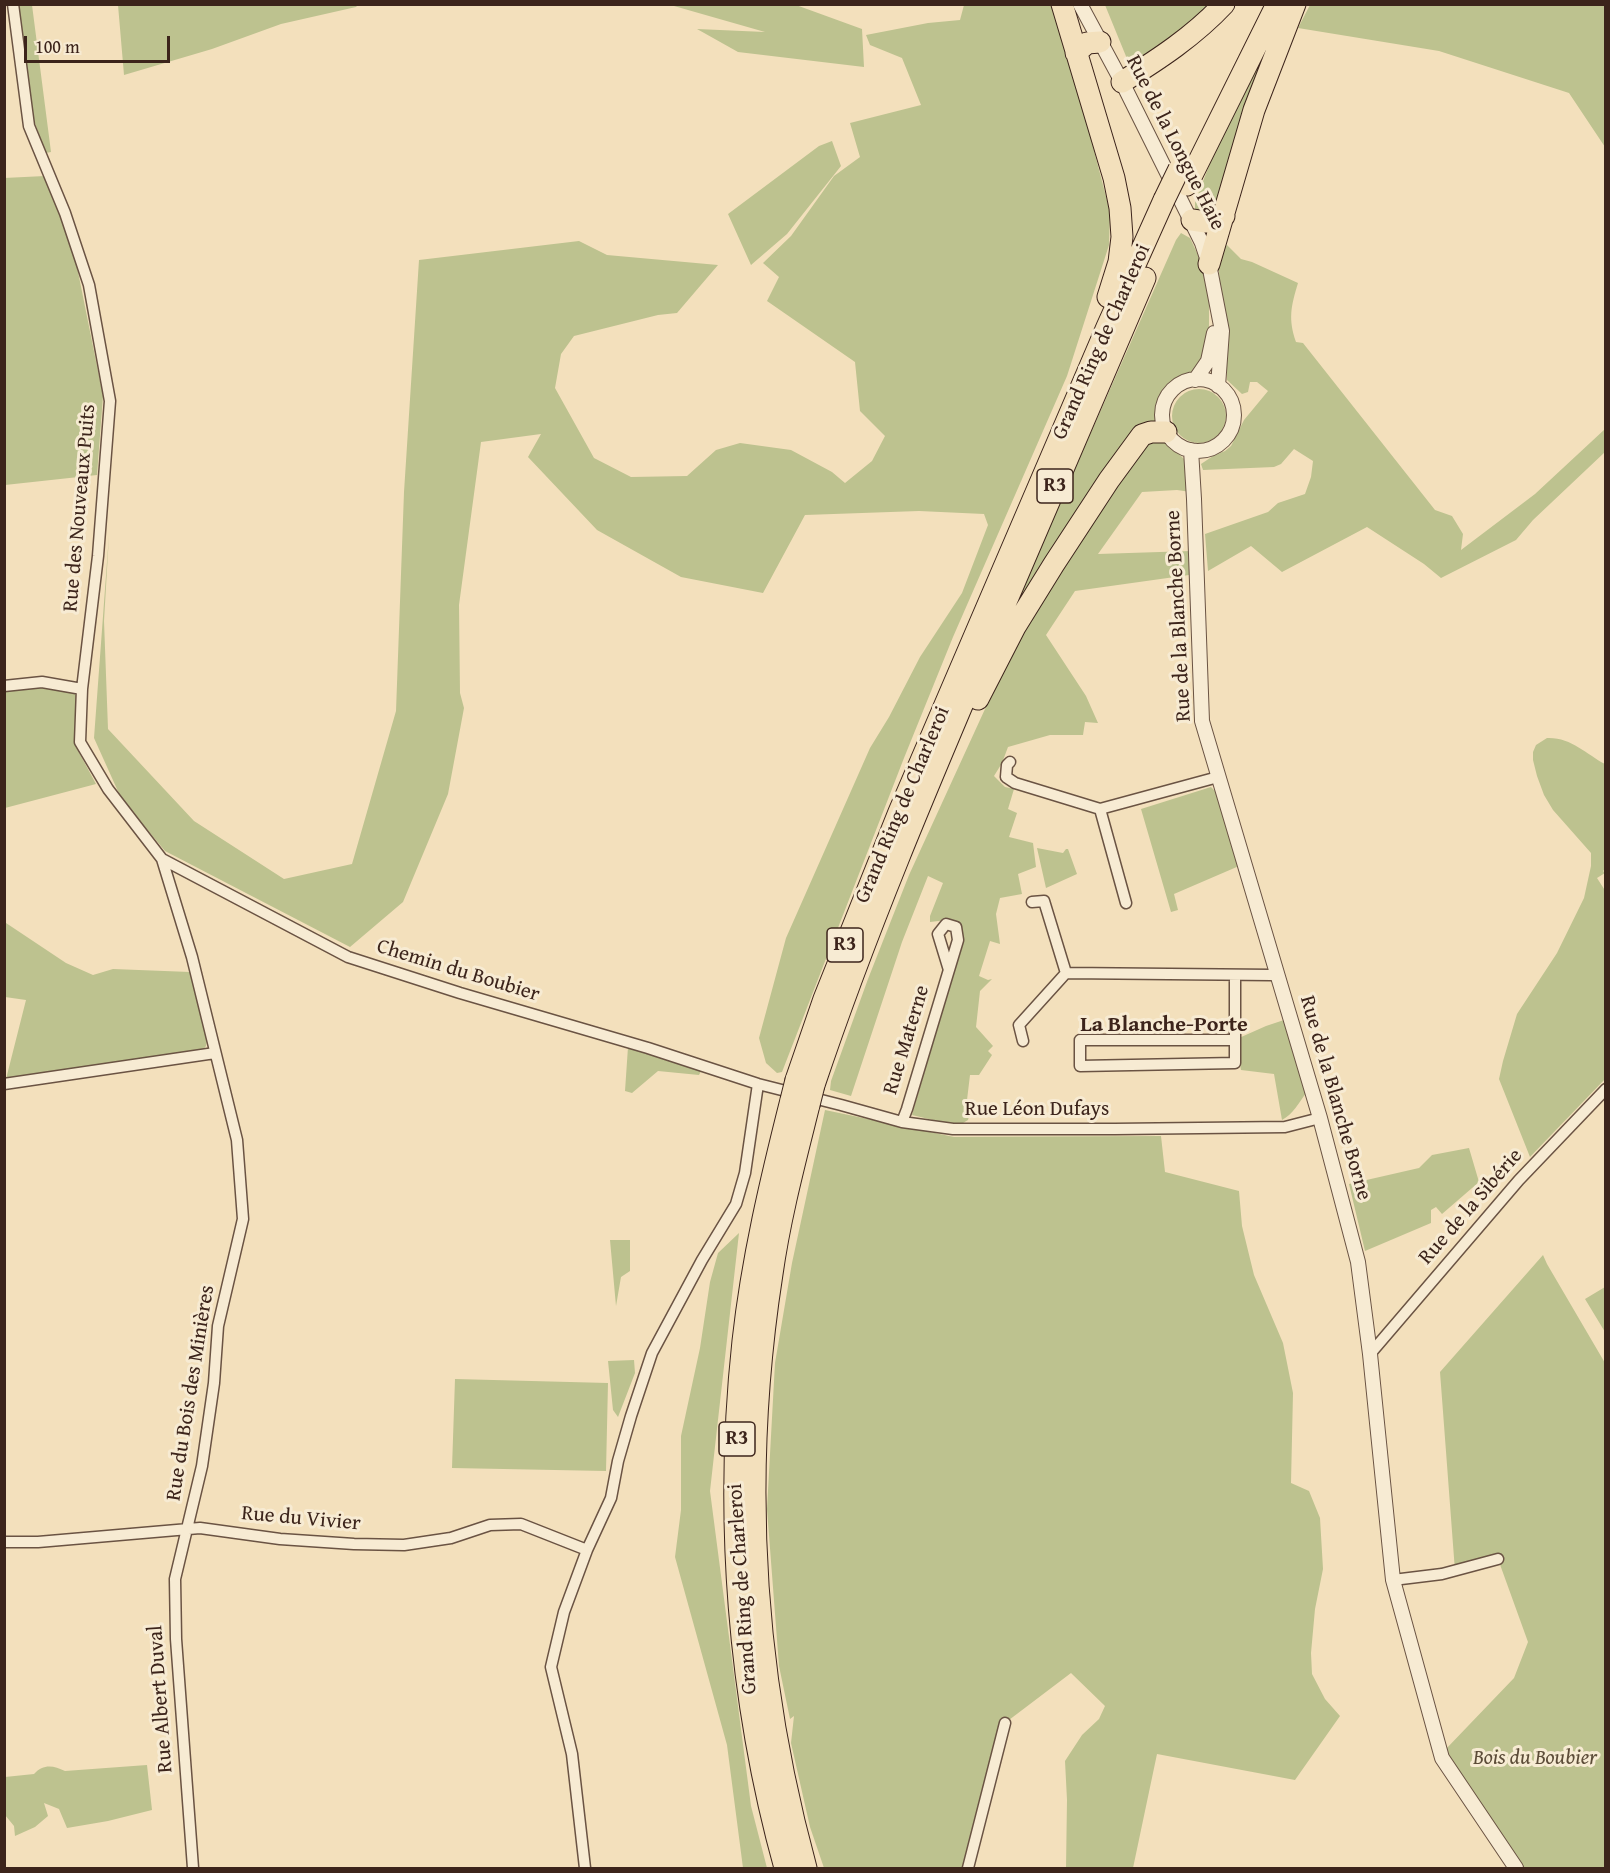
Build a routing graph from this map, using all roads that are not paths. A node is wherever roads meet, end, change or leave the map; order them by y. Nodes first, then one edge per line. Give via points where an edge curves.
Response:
1 (13, 4) edge
2 (1062, 4) edge
3 (1080, 4) edge
4 (1224, 4) edge
5 (1260, 4) edge
6 (1276, 4) edge
7 (1295, 4) edge
8 (1100, 42) junction
9 (1076, 53) junction
10 (1122, 82) junction
11 (1183, 177) junction
12 (1176, 212) junction
13 (1224, 216) junction
14 (1209, 264) junction
15 (1217, 307) junction
16 (1107, 327) junction
17 (1195, 380) junction
18 (1218, 386) junction
19 (1166, 432) junction
20 (1191, 450) junction
21 (4, 686) edge
22 (81, 688) junction
23 (940, 757) junction
24 (1010, 762) dead end
25 (1218, 777) junction
26 (1100, 809) junction
27 (162, 859) junction
28 (1032, 902) dead end
29 (1126, 903) dead end
30 (949, 970) dead end
31 (1066, 973) junction
32 (1278, 974) junction
33 (1235, 975) junction
34 (1234, 1040) junction
35 (1023, 1041) dead end
36 (215, 1053) junction
37 (4, 1084) edge
38 (758, 1084) junction
39 (1605, 1089) edge
40 (802, 1093) junction
41 (1320, 1118) junction
42 (902, 1122) junction
43 (1370, 1354) junction
44 (188, 1528) junction
45 (4, 1542) edge
46 (587, 1550) junction
47 (1498, 1559) dead end
48 (1393, 1580) junction
49 (1005, 1723) dead end
50 (193, 1869) edge
51 (585, 1869) edge
52 (785, 1869) edge
53 (806, 1869) edge
54 (968, 1869) edge
55 (1516, 1869) edge

1 - 22 street, Rue des Nouveaux Puits via 28,126 65,213 89,285 110,401 98,556
2 - 9 highway
3 - 8 street, Rue de la Longue Haie
4 - 10 highway via 1172,51
5 - 11 highway, Grand Ring de Charleroi / R3
6 - 11 highway, Grand Ring de Charleroi / R3
7 - 13 highway via 1254,110
8 - 9 highway via 1087,43
8 - 10 street, Rue de la Longue Haie
9 - 16 highway via 1120,208 1121,245 1107,301
10 - 12 street, Rue de la Longue Haie
11 - 12 highway, Grand Ring de Charleroi / R3
12 - 13 highway via 1206,222
12 - 14 street, Rue de la Longue Haie via 1203,243
12 - 16 highway, Grand Ring de Charleroi / R3
12 - 23 highway, Grand Ring de Charleroi / R3
13 - 14 highway
14 - 15 street, Rue de la Longue Haie
15 - 17 street, Rue de la Longue Haie via 1208,361
15 - 18 street, Rue de la Longue Haie via 1222,331
16 - 40 highway, Grand Ring de Charleroi / R3 via 894,823 824,999
17 - 18 street
17 - 19 street via 1179,385 1166,398 1162,415
18 - 20 street via 1232,404 1231,428 1215,447
19 - 20 street via 1179,446
19 - 23 highway via 1142,435 1109,480 1015,627 980,696
20 - 25 street, Rue de la Blanche Borne via 1202,720
21 - 22 street via 42,682
22 - 27 street, Rue des Nouveaux Puits via 80,742 108,789
23 - 40 highway, Grand Ring de Charleroi / R3 via 841,1007
24 - 26 street via 1006,777 1015,783
25 - 26 street
25 - 32 street, Rue de la Blanche Borne
26 - 29 street
27 - 36 street, Rue du Bois des Minières via 192,957
27 - 38 street, Chemin du Boubier via 348,957
28 - 31 street via 1044,901
30 - 42 street, Rue Materne
31 - 33 street
31 - 35 street via 1018,1025
32 - 33 street
32 - 41 street, Rue de la Blanche Borne
33 - 34 street
34 - 34 street via 1080,1040 1080,1066 1235,1063
36 - 37 street
36 - 44 street, Rue du Bois des Minières via 237,1140 243,1219 218,1326 202,1466
38 - 42 street, Rue Léon Dufays
38 - 46 street via 745,1173 736,1204 652,1353 618,1461 611,1497
39 - 43 street, Rue de la Sibérie via 1519,1180
40 - 52 highway, Grand Ring de Charleroi / R3 via 767,1197 754,1269 743,1341 735,1487 738,1572 751,1707
40 - 53 highway, Grand Ring de Charleroi / R3 via 762,1345 754,1489 761,1627 770,1706
41 - 42 street, Rue Léon Dufays via 1285,1127 1126,1129 953,1129
41 - 43 street, Rue de la Blanche Borne via 1358,1262
43 - 48 street, Rue de la Blanche Borne
44 - 45 street, Rue du Vivier
44 - 46 street, Rue du Vivier via 280,1539 404,1545 451,1538 490,1526 521,1524
44 - 50 street, Rue Albert Duval via 176,1579 176,1639
46 - 51 street via 564,1612 551,1667 572,1754
47 - 48 street via 1442,1574
48 - 55 street, Rue de la Blanche Borne via 1442,1758
49 - 54 street

